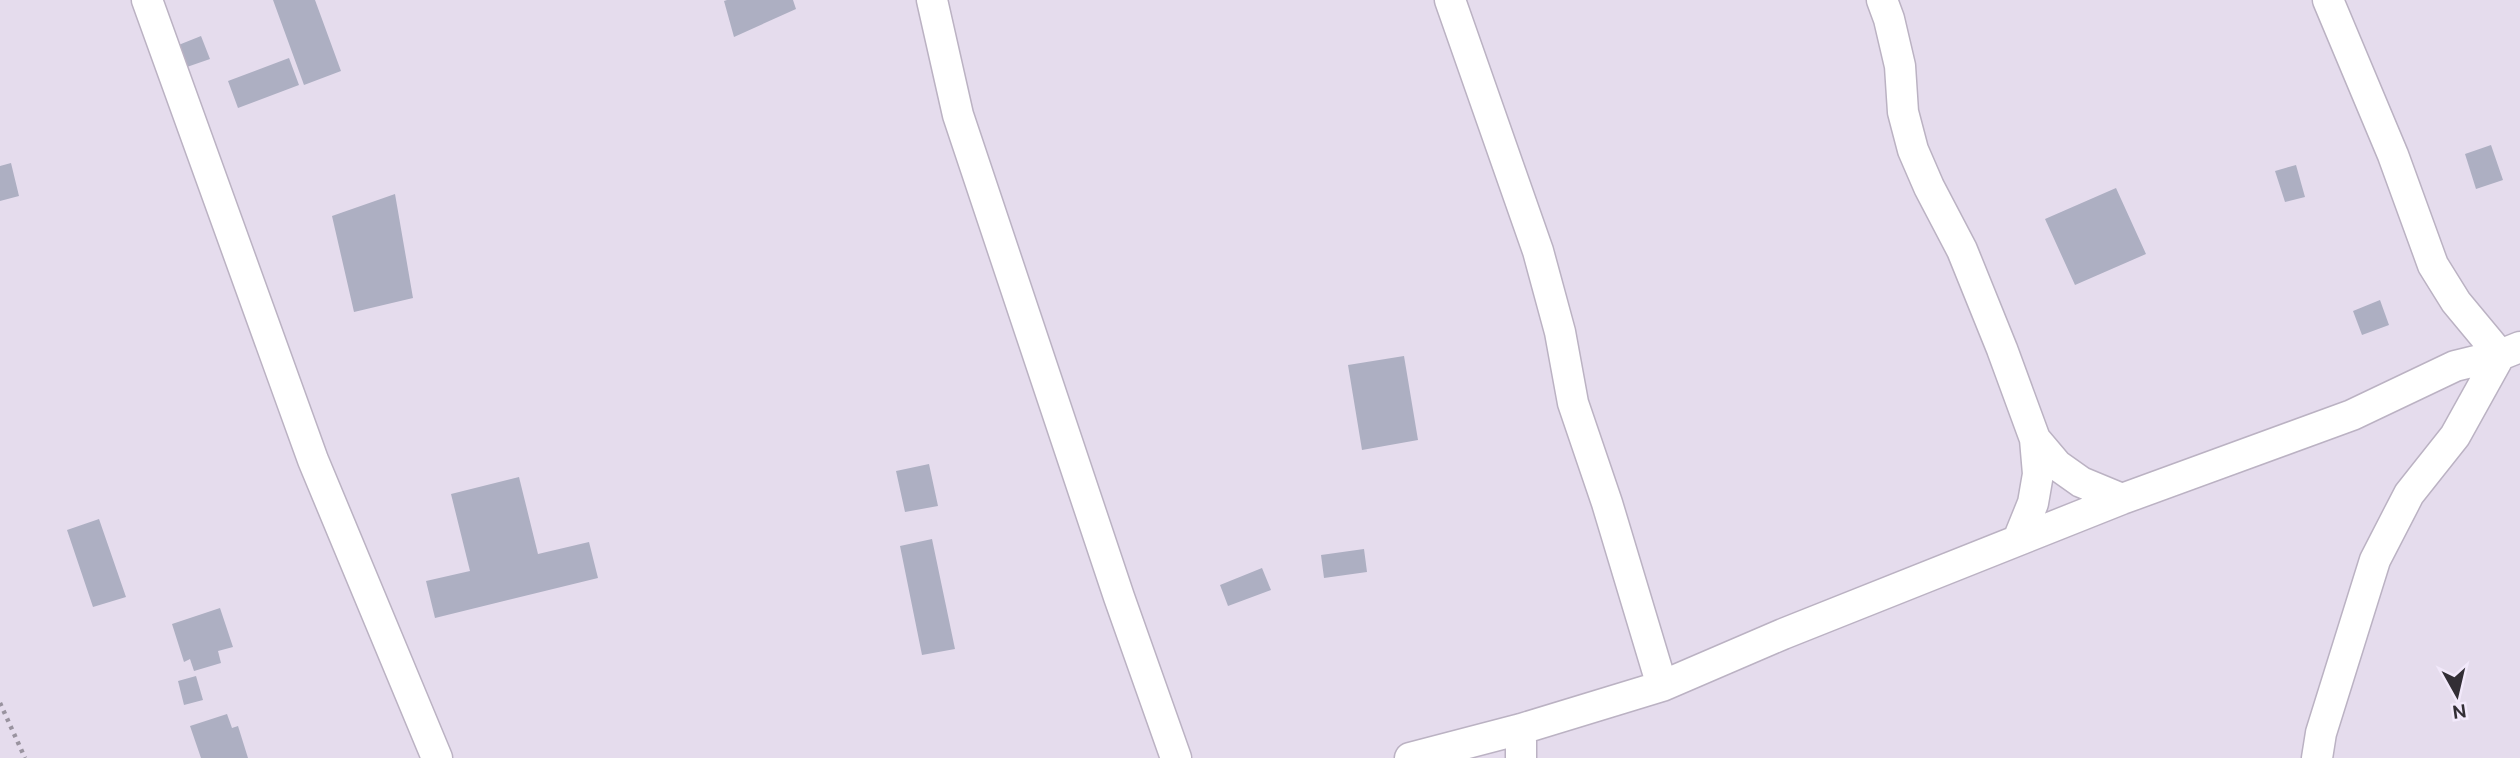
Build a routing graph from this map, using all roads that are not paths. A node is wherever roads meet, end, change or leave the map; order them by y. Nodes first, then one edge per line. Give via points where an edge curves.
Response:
1 (147, 0) edge
2 (932, 0) edge
3 (1450, 0) edge
4 (1882, 0) edge
5 (2328, 0) edge
6 (2510, 351) edge
7 (2035, 439) junction
8 (2122, 499) junction
9 (2018, 540) junction
10 (1662, 686) junction
11 (1521, 743) edge
12 (437, 758) edge
13 (1176, 758) edge
14 (1410, 758) edge
15 (2317, 758) edge

1 - 12 street via 313,460
2 - 13 street via 958,115
3 - 10 street via 1538,251 1573,403
4 - 7 street via 1900,66 1903,113 1913,150 1962,250
5 - 6 street via 2433,265 2456,302
6 - 8 street via 2455,366 2352,415
6 - 15 street via 2455,436 2409,494 2375,560
7 - 8 street via 2056,465 2081,482
7 - 9 street via 2038,474 2033,503
8 - 9 street
9 - 10 street
10 - 11 street
11 - 14 street

